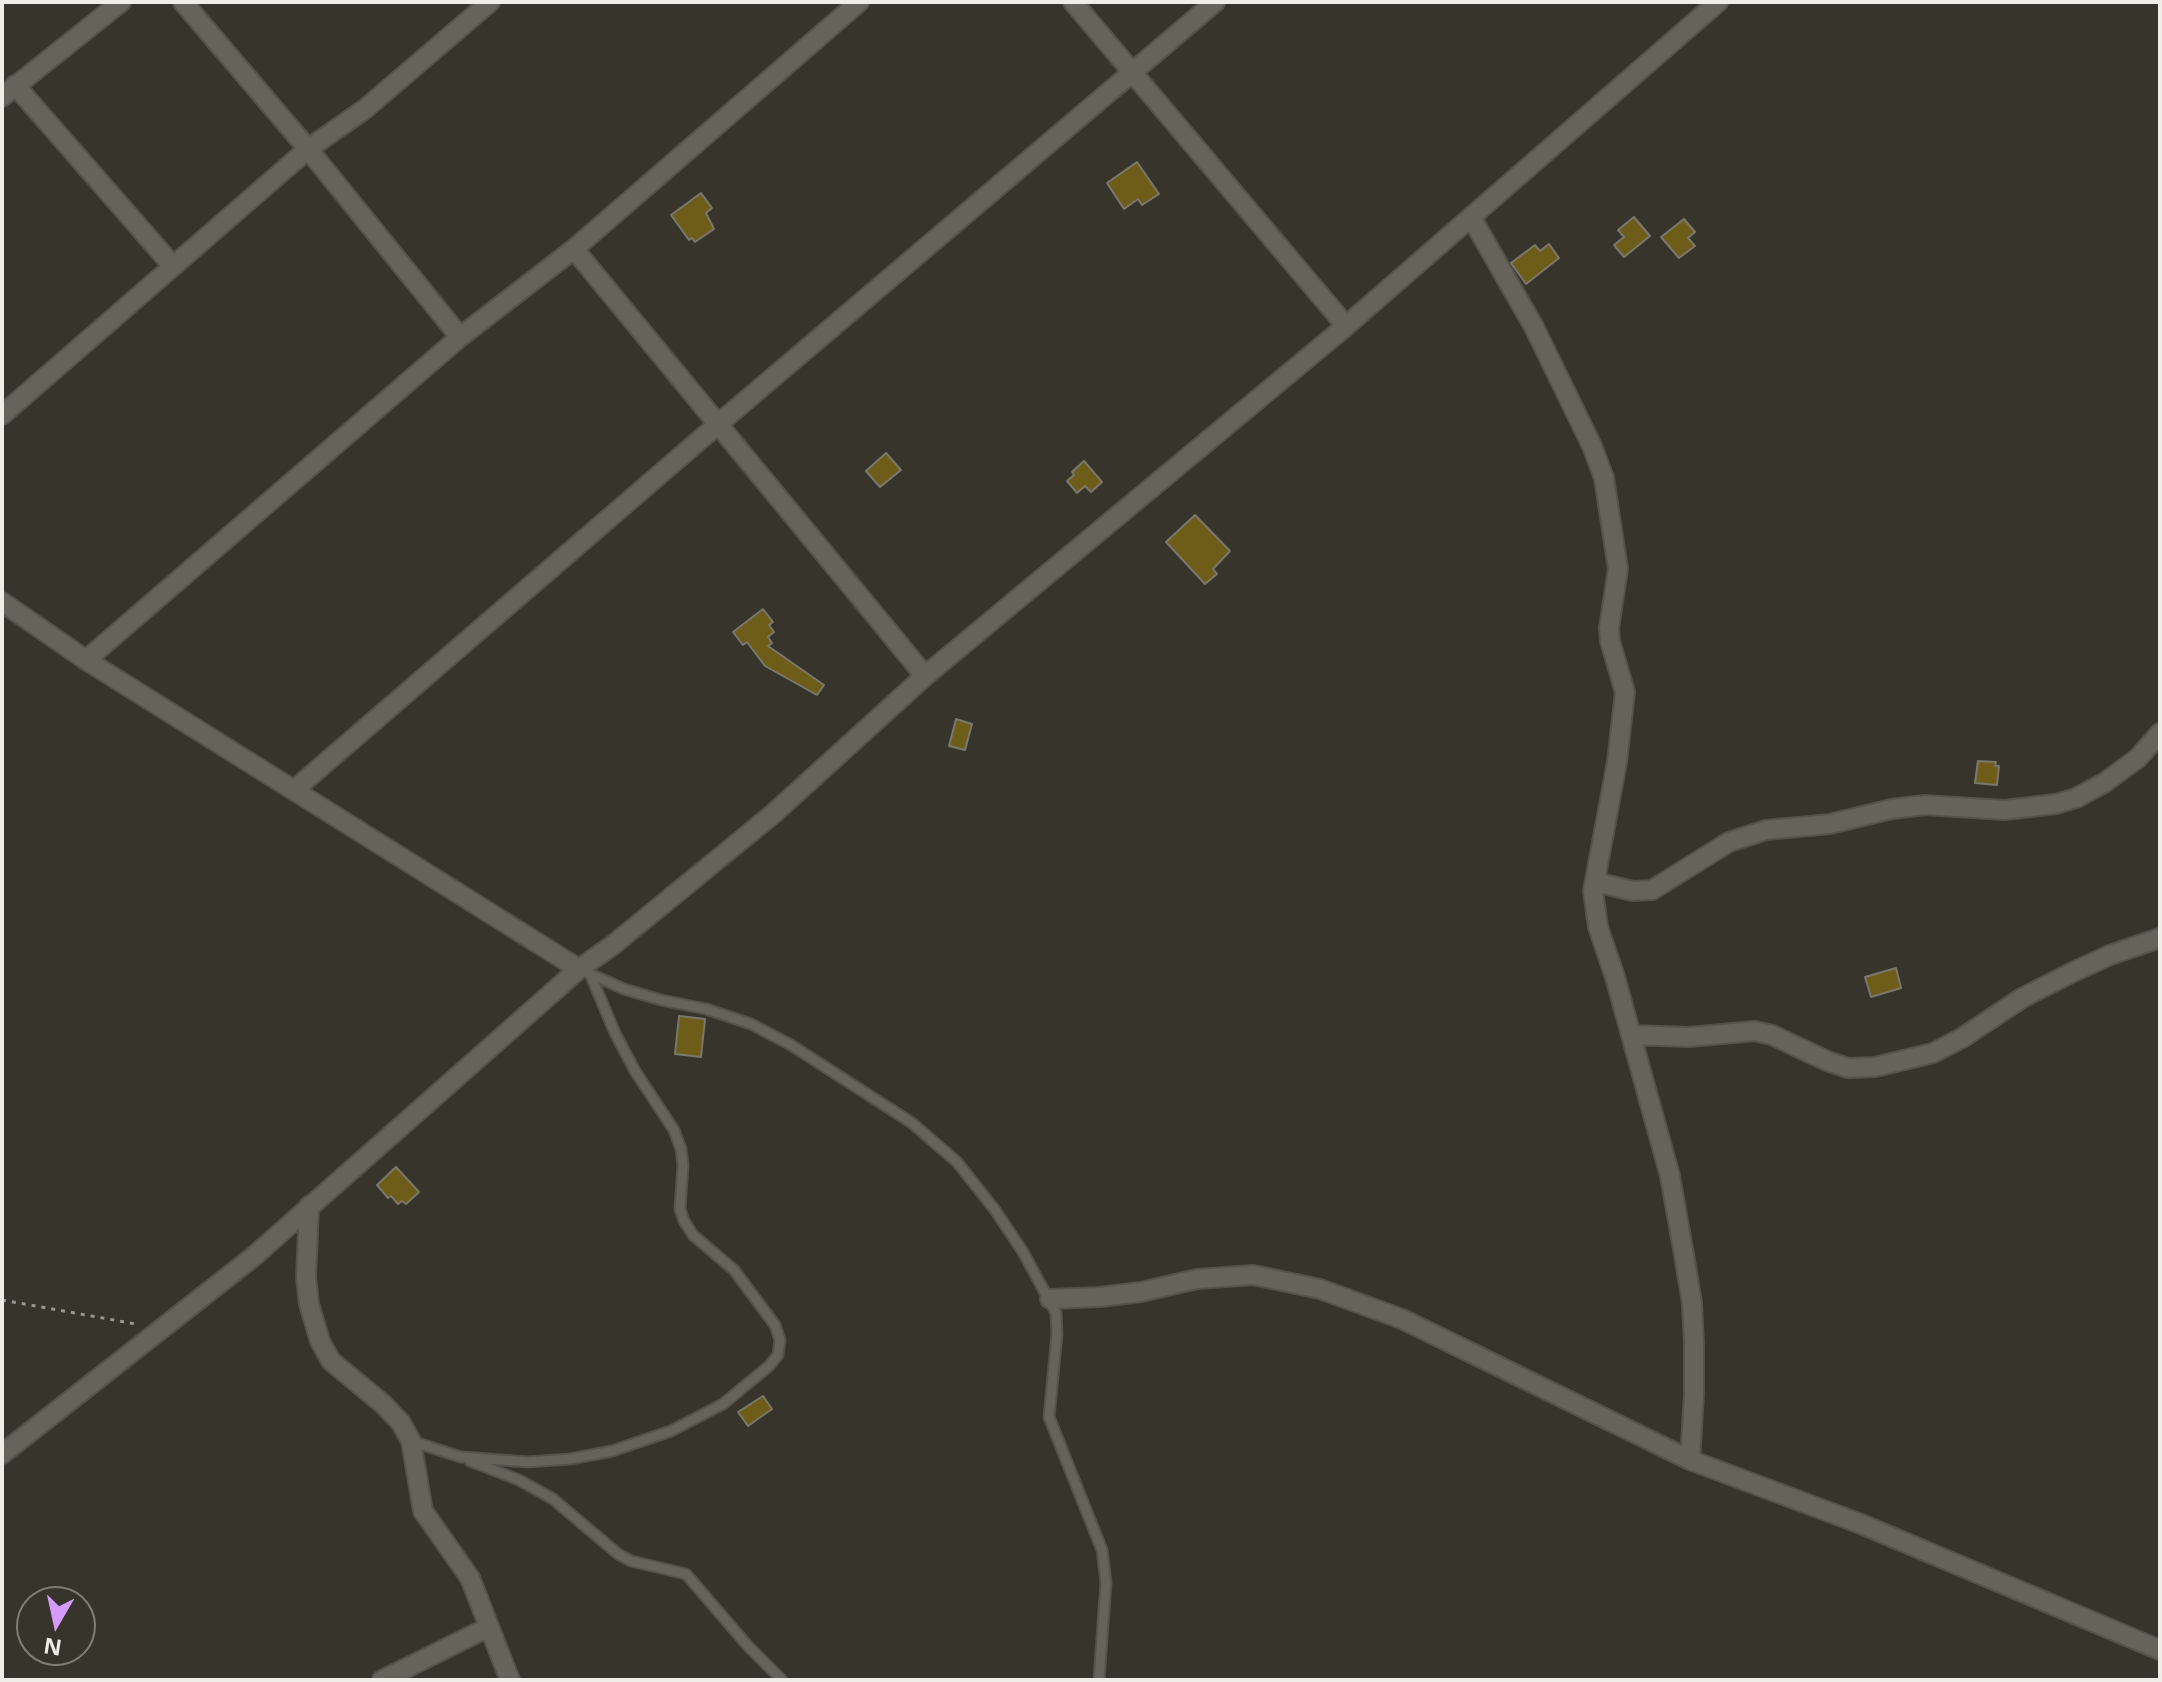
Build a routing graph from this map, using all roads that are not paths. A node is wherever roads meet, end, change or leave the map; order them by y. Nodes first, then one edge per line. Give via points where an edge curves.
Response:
1 (121, 2) edge
2 (183, 2) edge
3 (490, 2) edge
4 (859, 2) edge
5 (1073, 2) edge
6 (1215, 2) edge
7 (1718, 2) edge
8 (1132, 71) junction
9 (9, 91) edge
10 (308, 149) junction
11 (1471, 217) junction
12 (574, 249) junction
13 (172, 265) junction
14 (1346, 326) junction
15 (460, 337) junction
16 (2, 415) edge
17 (717, 425) junction
18 (2, 602) edge
19 (86, 660) junction
20 (925, 676) junction
21 (2160, 733) edge
22 (294, 790) junction
23 (1595, 882) junction
24 (2160, 938) edge
25 (585, 973) junction
26 (1631, 1035) junction
27 (309, 1206) junction
28 (1050, 1299) junction
29 (411, 1441) junction
30 (2, 1454) edge
31 (461, 1457) junction
32 (1690, 1460) junction
33 (489, 1627) junction
34 (2160, 1650) edge
35 (382, 1680) edge
36 (510, 1680) edge
37 (782, 1680) edge
38 (1099, 1680) edge

1 - 9 street
2 - 10 street
3 - 10 street via 365,109
4 - 12 street
5 - 8 street
6 - 8 street
7 - 11 street
8 - 14 street
8 - 17 street
9 - 13 street
10 - 13 street
10 - 15 street
11 - 14 street
11 - 23 street via 1534,327 1604,478 1618,569 1609,628 1625,692
12 - 15 street
12 - 17 street
13 - 16 street
14 - 20 street
15 - 19 street
17 - 20 street
17 - 22 street
18 - 19 street
19 - 22 street
20 - 25 street
21 - 23 street via 2104,783 2056,804 2005,810 1925,805 1830,824 1766,830 1729,842 1652,890
22 - 25 street
23 - 26 street via 1598,927
24 - 26 street via 2073,972 1933,1053 1889,1065 1848,1068 1755,1031
25 - 27 street
25 - 28 lane via 751,1024 912,1123 957,1162 995,1210
25 - 31 lane via 635,1071 678,1139 684,1221 734,1270 775,1325 778,1355 723,1404 671,1431 612,1451 528,1462
26 - 32 street via 1670,1176 1692,1303
27 - 29 street via 306,1278 320,1341 331,1361 383,1404
27 - 30 street via 253,1257
28 - 32 street via 1253,1275 1320,1289 1402,1319
28 - 38 lane via 1057,1334 1049,1417 1102,1550 1106,1582
29 - 31 lane
29 - 33 street via 423,1511 470,1578
31 - 37 lane via 553,1499 631,1561 686,1574
32 - 34 street via 1861,1524
33 - 35 street
33 - 36 street

